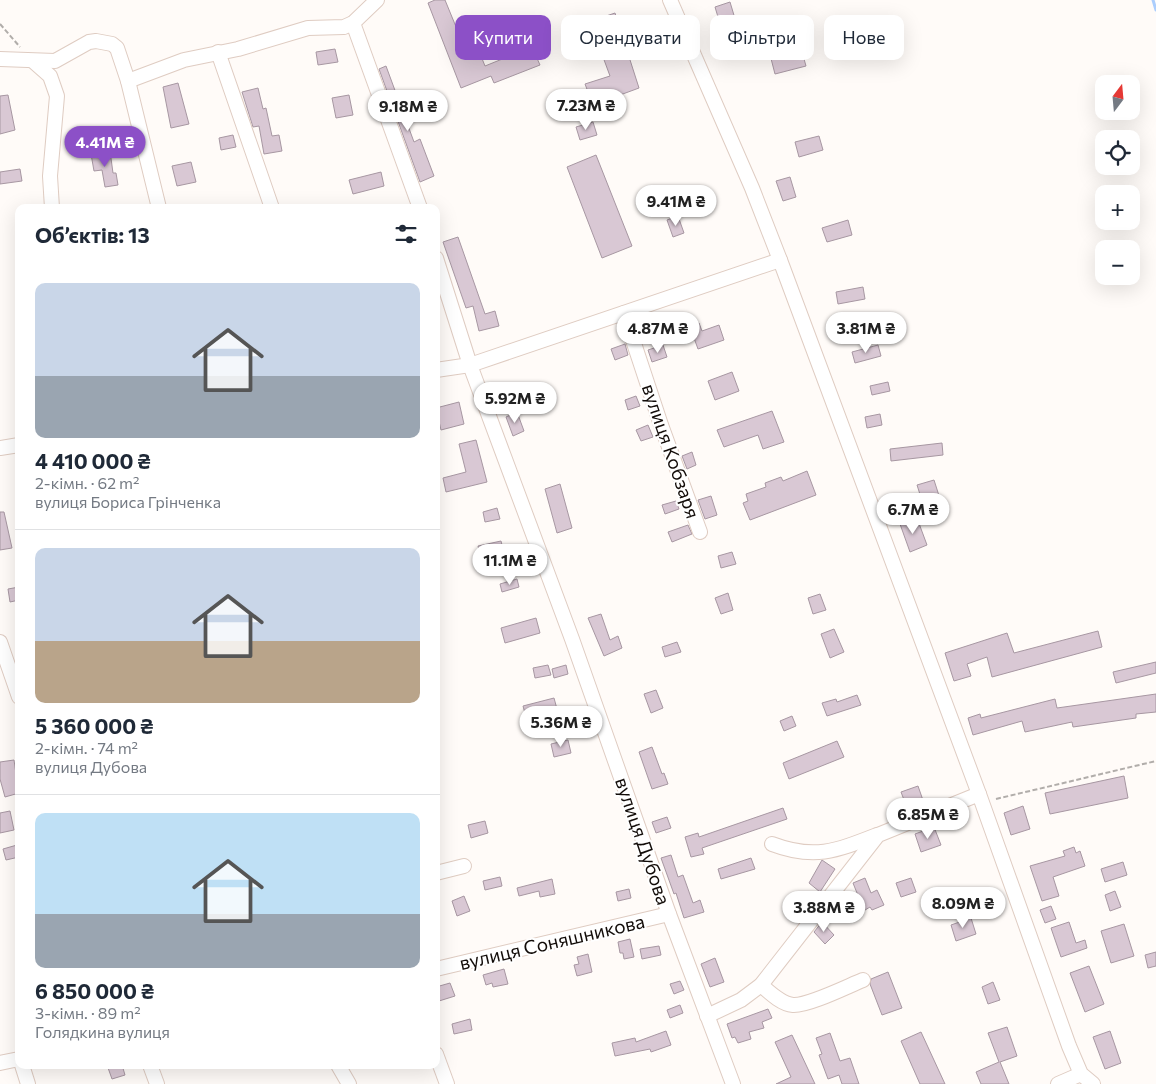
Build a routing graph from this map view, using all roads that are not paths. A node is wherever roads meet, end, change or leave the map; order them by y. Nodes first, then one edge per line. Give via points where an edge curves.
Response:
1 (377, 0) edge
2 (670, 0) edge
3 (353, 23) junction
4 (218, 52) junction
5 (0, 59) edge
6 (33, 61) junction
7 (128, 81) junction
8 (52, 204) edge
9 (158, 204) edge
10 (271, 204) edge
11 (419, 204) edge
12 (780, 260) junction
13 (440, 271) edge
14 (624, 313) junction
15 (470, 365) junction
16 (440, 369) edge
17 (15, 446) edge
18 (0, 448) edge
19 (700, 532) dead end
20 (0, 642) edge
21 (15, 685) edge
22 (979, 794) junction
23 (878, 835) junction
24 (772, 844) dead end
25 (464, 866) dead end
26 (440, 872) edge
27 (669, 914) junction
28 (440, 968) edge
29 (863, 980) dead end
30 (761, 984) junction
31 (707, 1016) junction
32 (15, 1060) edge
33 (0, 1063) edge
34 (440, 1065) edge
35 (23, 1069) edge
36 (151, 1069) edge
37 (340, 1069) edge
38 (1081, 1074) junction
39 (28, 1084) edge
40 (157, 1084) edge
41 (349, 1084) edge
42 (447, 1084) edge
43 (733, 1084) edge
44 (1058, 1084) edge
45 (1093, 1084) edge

1 - 3 street
2 - 12 street
3 - 4 street via 335,29 308,28
3 - 11 street
4 - 7 street via 184,60
4 - 10 street
5 - 6 street
6 - 7 street via 55,62 89,42 104,42 117,48
6 - 8 street via 50,76 56,96 50,176
7 - 9 street
12 - 14 street
12 - 22 street
13 - 15 street, вулиця Дубова
14 - 15 street
14 - 19 street, вулиця Кобзаря
15 - 16 street
15 - 27 street, вулиця Дубова
17 - 18 street
20 - 21 street
22 - 23 street
22 - 38 street
23 - 24 street via 845,847 811,853
23 - 30 street
25 - 26 street
27 - 28 street, вулиця Соняшникова
27 - 31 street, вулиця Дубова
29 - 30 street via 793,1005 781,1001
30 - 31 street via 741,1000
31 - 43 street, вулиця Дубова
32 - 33 street
34 - 42 street
35 - 39 street
36 - 40 street
37 - 41 street
38 - 44 street
38 - 45 street

